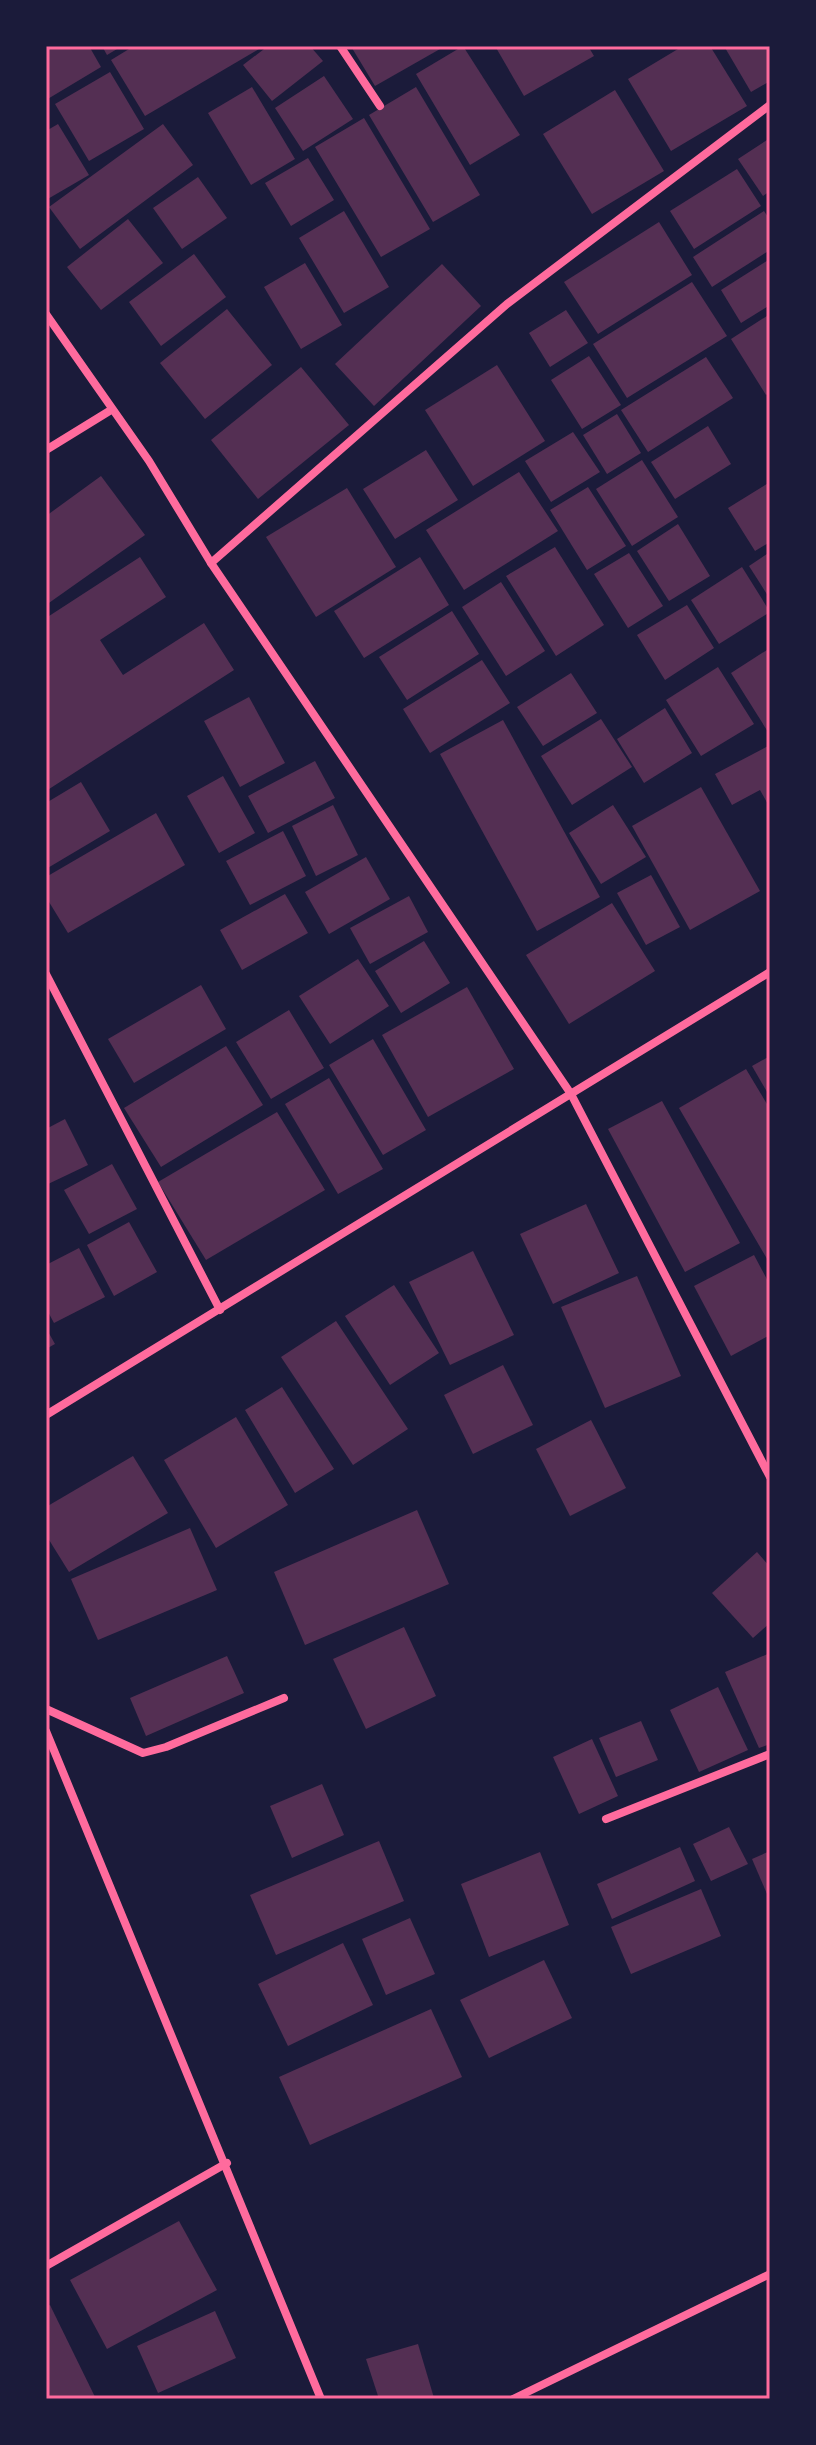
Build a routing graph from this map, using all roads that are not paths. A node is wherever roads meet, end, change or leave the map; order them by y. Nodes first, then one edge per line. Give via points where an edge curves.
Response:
1 (340, 46) edge
2 (770, 105) edge
3 (380, 106) dead end
4 (46, 314) edge
5 (111, 410) junction
6 (46, 450) edge
7 (211, 563) junction
8 (770, 972) edge
9 (46, 974) edge
10 (571, 1094) junction
11 (220, 1310) junction
12 (46, 1415) edge
13 (770, 1477) edge
14 (284, 1698) dead end
15 (46, 1709) edge
16 (46, 1731) edge
17 (770, 1754) edge
18 (606, 1819) dead end
19 (227, 2163) junction
20 (46, 2266) edge
21 (770, 2274) edge
22 (321, 2399) edge
23 (513, 2399) edge

1 - 3 street
2 - 7 street via 507,304
4 - 5 street
5 - 6 street
5 - 7 street
7 - 10 street
8 - 10 street
9 - 11 street
10 - 11 street
10 - 13 street
11 - 12 street
14 - 15 street via 143,1753
16 - 19 street
17 - 18 street
19 - 20 street
19 - 22 street
21 - 23 street

